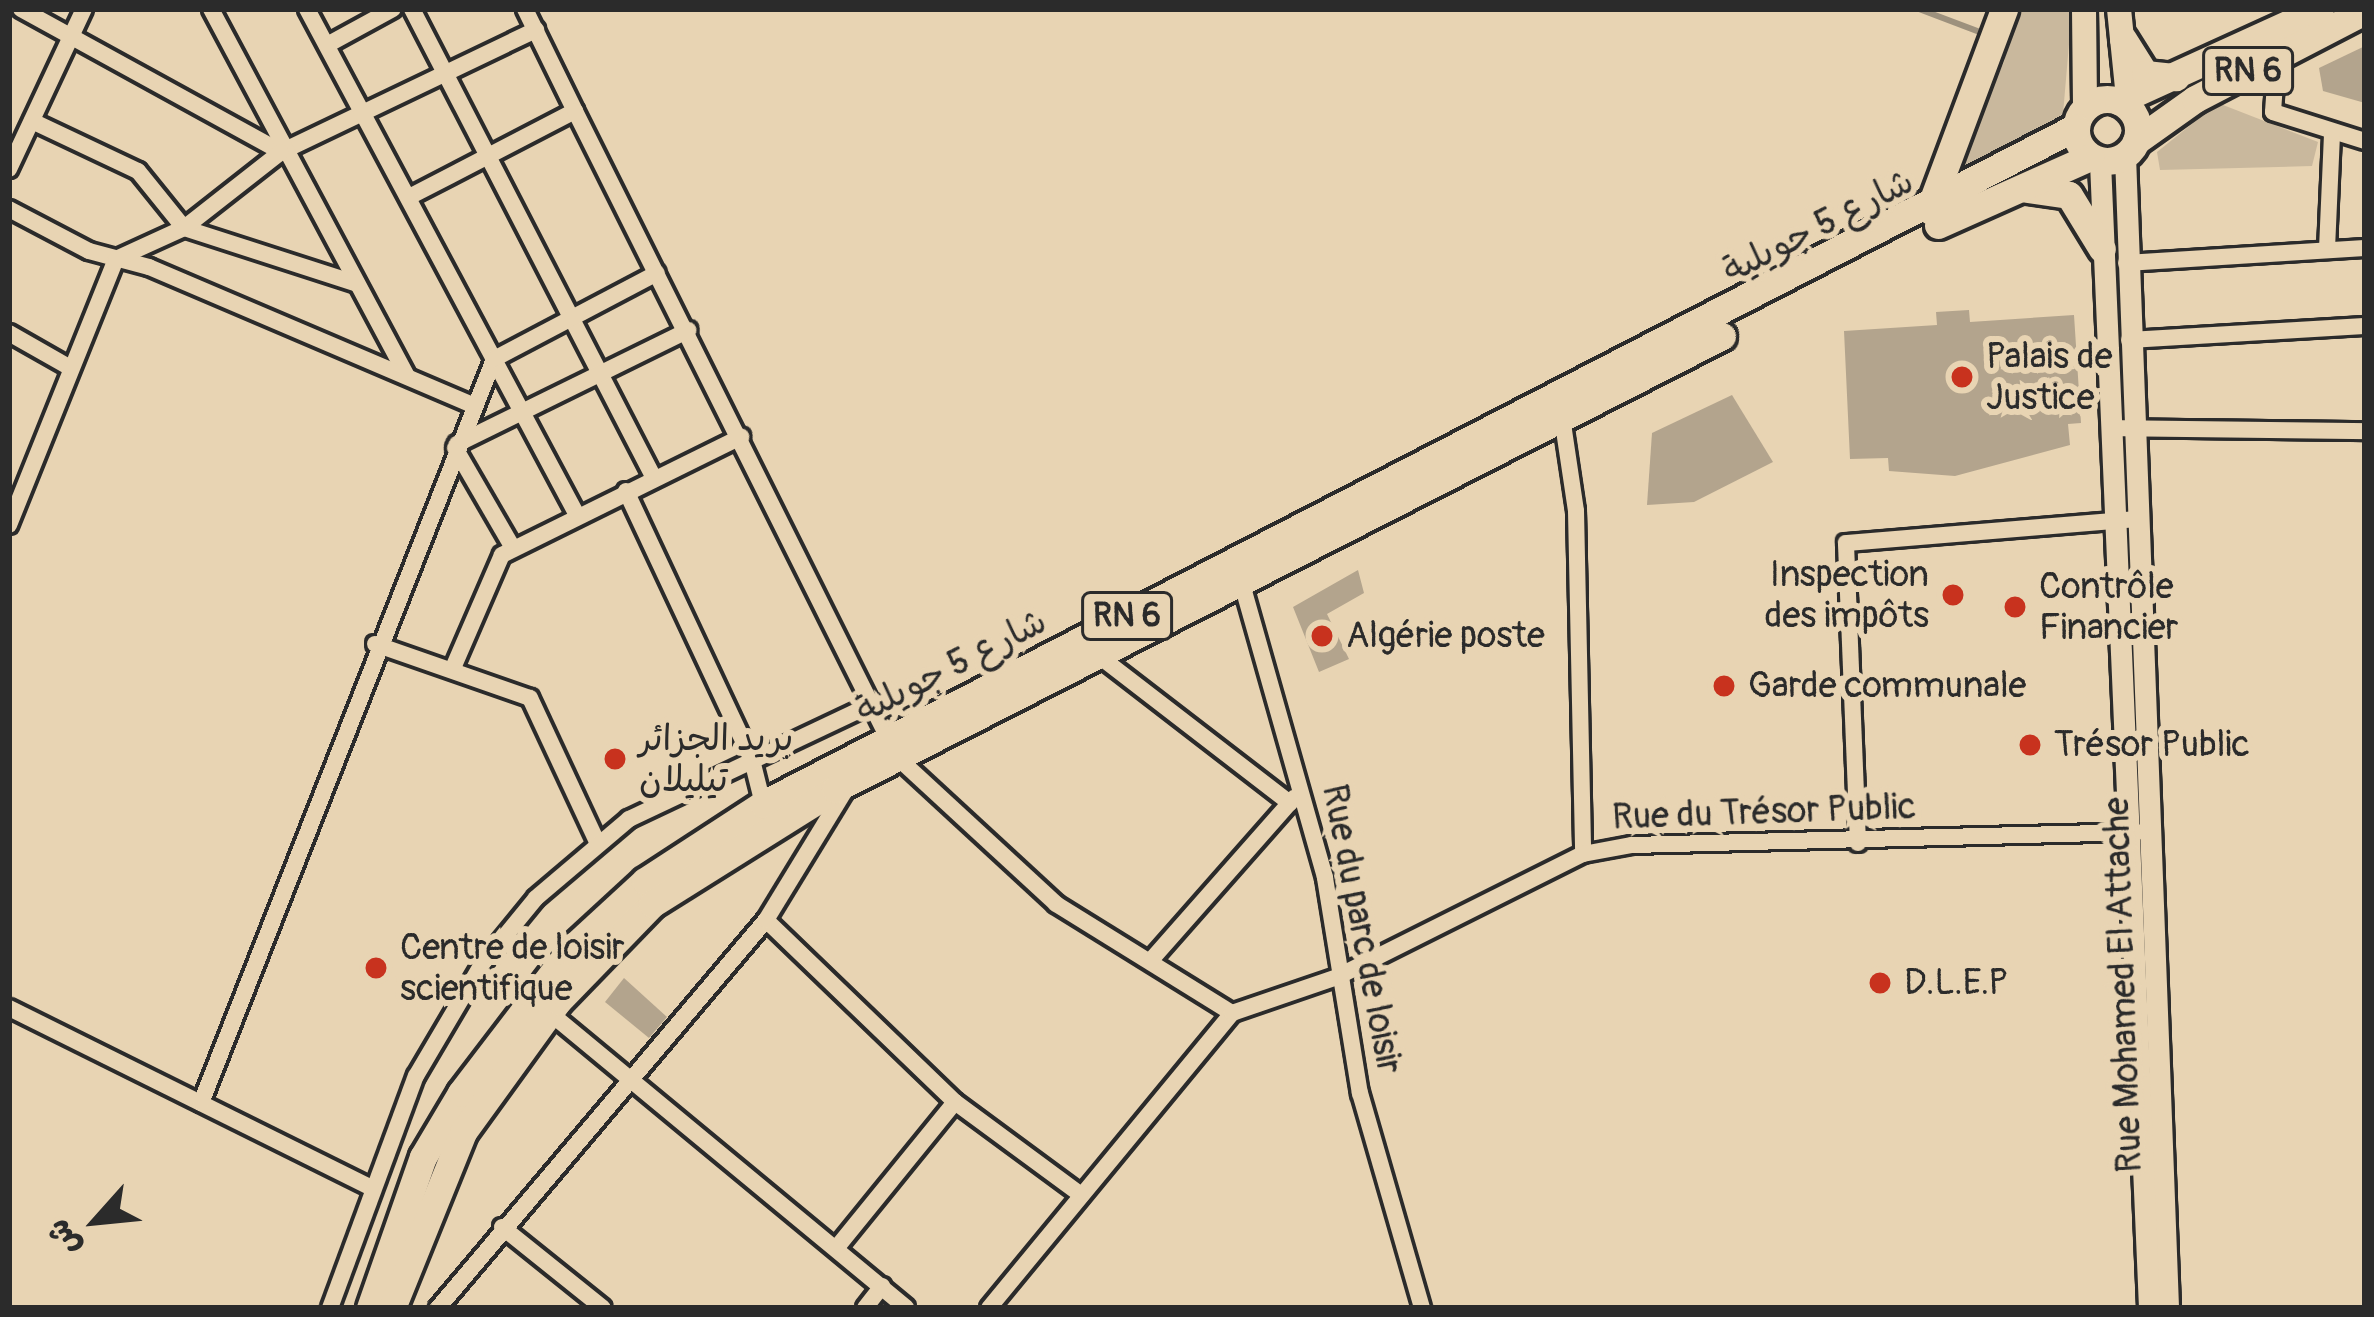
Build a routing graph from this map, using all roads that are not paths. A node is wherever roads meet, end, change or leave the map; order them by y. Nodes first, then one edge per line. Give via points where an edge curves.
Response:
1 (21, 9) edge
2 (84, 9) edge
3 (211, 9) edge
4 (307, 9) edge
5 (393, 9) edge
6 (412, 9) edge
7 (525, 9) edge
8 (2004, 9) edge
9 (2084, 9) edge
10 (2119, 9) edge
11 (2320, 9) edge
12 (2365, 11) edge
13 (536, 30) junction
14 (74, 33) junction
15 (2123, 39) junction
16 (327, 46) junction
17 (2277, 56) junction
18 (447, 76) junction
19 (2186, 76) junction
20 (575, 111) junction
21 (2080, 118) junction
22 (366, 119) junction
23 (32, 121) junction
24 (2119, 132) junction
25 (2332, 136) junction
26 (2365, 141) edge
27 (282, 150) junction
28 (488, 156) junction
29 (9, 170) edge
30 (2017, 190) junction
31 (409, 197) junction
32 (9, 209) edge
33 (1929, 210) junction
34 (184, 228) junction
35 (2365, 248) edge
36 (2327, 249) junction
37 (2114, 256) junction
38 (116, 259) junction
39 (657, 273) junction
40 (357, 284) junction
41 (571, 318) junction
42 (2365, 326) edge
43 (689, 330) junction
44 (9, 333) edge
45 (2129, 340) junction
46 (494, 359) junction
47 (1654, 360) junction
48 (67, 366) junction
49 (602, 375) junction
50 (407, 376) junction
51 (473, 405) junction
52 (520, 412) junction
53 (1562, 417) junction
54 (2122, 428) junction
55 (2365, 431) edge
56 (741, 436) junction
57 (456, 446) junction
58 (653, 478) junction
59 (626, 491) junction
60 (577, 515) junction
61 (2127, 520) junction
62 (9, 525) edge
63 (513, 548) junction
64 (1237, 574) junction
65 (375, 644) junction
66 (1099, 656) junction
67 (453, 668) junction
68 (874, 703) junction
69 (894, 748) junction
70 (752, 760) junction
71 (852, 781) junction
72 (1296, 796) junction
73 (763, 804) junction
74 (2140, 831) junction
75 (597, 842) junction
76 (1858, 842) junction
77 (1583, 854) junction
78 (766, 920) junction
79 (2144, 935) junction
80 (1152, 959) junction
81 (1337, 977) junction
82 (9, 1008) edge
83 (550, 1013) junction
84 (1232, 1013) junction
85 (629, 1078) junction
86 (955, 1102) junction
87 (201, 1103) junction
88 (371, 1188) junction
89 (1081, 1195) junction
90 (502, 1227) junction
91 (837, 1246) junction
92 (882, 1286) junction
93 (330, 1308) edge
94 (370, 1308) edge
95 (392, 1308) edge
96 (438, 1308) edge
97 (603, 1308) edge
98 (865, 1308) edge
99 (906, 1308) edge
100 (989, 1308) edge
101 (1423, 1308) edge
102 (2149, 1308) edge
103 (2168, 1308) edge

1 - 14 street
2 - 14 street
3 - 27 street
4 - 16 street
5 - 16 street
6 - 18 street
7 - 13 street
8 - 33 main road
9 - 21 main road
10 - 15 main road
11 - 19 main road, RN 6
12 - 17 main road, RN 6
13 - 18 street
13 - 20 street
14 - 23 street
14 - 27 street
15 - 19 main road via 2145,74
15 - 24 main road
16 - 22 street
17 - 24 main road, RN 6
17 - 25 street via 2271,109
18 - 22 street
18 - 28 street
19 - 24 main road, RN 6
20 - 28 street
20 - 39 street
21 - 24 main road, شارع 5 جويلية
21 - 24 main road
21 - 33 main road, شارع 5 جويلية / RN 6
22 - 27 street
22 - 31 street
23 - 29 street
23 - 34 street via 138,171
24 - 30 main road, شارع 5 جويلية / RN 6
24 - 37 street, Rue Mohamed El Attache
25 - 26 street
25 - 36 street
27 - 34 street
27 - 40 street
28 - 31 street
28 - 41 street
30 - 37 main road via 2069,195
30 - 47 main road, شارع 5 جويلية / RN 6
31 - 46 street
32 - 38 street
33 - 47 main road, شارع 5 جويلية / RN 6
34 - 38 street
34 - 40 street
35 - 36 street
36 - 37 street
37 - 45 street, Rue Mohamed El Attache
37 - 54 street, Rue Mohamed El Attache
38 - 48 street
38 - 50 street
39 - 41 street
39 - 43 street
40 - 50 street
41 - 46 street
41 - 49 street
42 - 45 street
43 - 49 street
43 - 56 street
44 - 48 street
45 - 54 street, Rue Mohamed El Attache
46 - 51 street
46 - 52 street
47 - 53 main road, شارع 5 جويلية / RN 6
47 - 64 main road, شارع 5 جويلية / RN 6
48 - 62 street
49 - 52 street
49 - 58 street
50 - 51 street
51 - 57 street
52 - 57 street
52 - 60 street
53 - 64 main road, شارع 5 جويلية / RN 6
53 - 77 street via 1576,511
54 - 55 street
54 - 61 street, Rue Mohamed El Attache
56 - 58 street
56 - 68 street
57 - 63 street
57 - 65 street
58 - 59 street
59 - 60 street
59 - 70 street
60 - 63 street
61 - 74 street, Rue Mohamed El Attache
61 - 76 street via 1846,543
63 - 67 street via 496,562
64 - 66 main road, شارع 5 جويلية / RN 6
64 - 69 main road, شارع 5 جويلية / RN 6
64 - 72 street, Rue du parc de loisir
65 - 67 street
65 - 87 street
66 - 69 main road, شارع 5 جويلية / RN 6
66 - 72 street
67 - 75 street via 530,698
68 - 69 street
68 - 70 street
69 - 71 main road, شارع 5 جويلية / RN 6
69 - 73 main road, شارع 5 جويلية / RN 6
69 - 80 street via 1019,875
70 - 73 street
70 - 75 street
71 - 78 street
71 - 83 main road, شارع 5 جويلية / RN 6 via 652,904
72 - 80 street
72 - 81 street, Rue du parc de loisir
73 - 94 main road, شارع 5 جويلية / RN 6 via 645,881 523,1007 423,1156
74 - 76 street, Rue du Trésor Public
74 - 79 street, Rue Mohamed El Attache
75 - 88 street via 536,898 460,997
76 - 77 street, Rue du Trésor Public via 1632,844
77 - 81 street, Rue du Trésor Public
78 - 85 street
78 - 86 street
79 - 102 street, Rue Mohamed El Attache
79 - 103 street, Rue Mohamed El Attache
80 - 84 street
81 - 84 street, Rue du Trésor Public
81 - 101 street, Rue du parc de loisir
82 - 87 street
83 - 85 street
83 - 95 main road, شارع 5 جويلية / RN 6 via 463,1132
84 - 89 street
85 - 90 street
85 - 91 street
86 - 89 street
86 - 91 street
87 - 88 street
88 - 93 street
89 - 100 street
90 - 96 street
90 - 97 street
91 - 92 street
92 - 98 street
92 - 99 street

